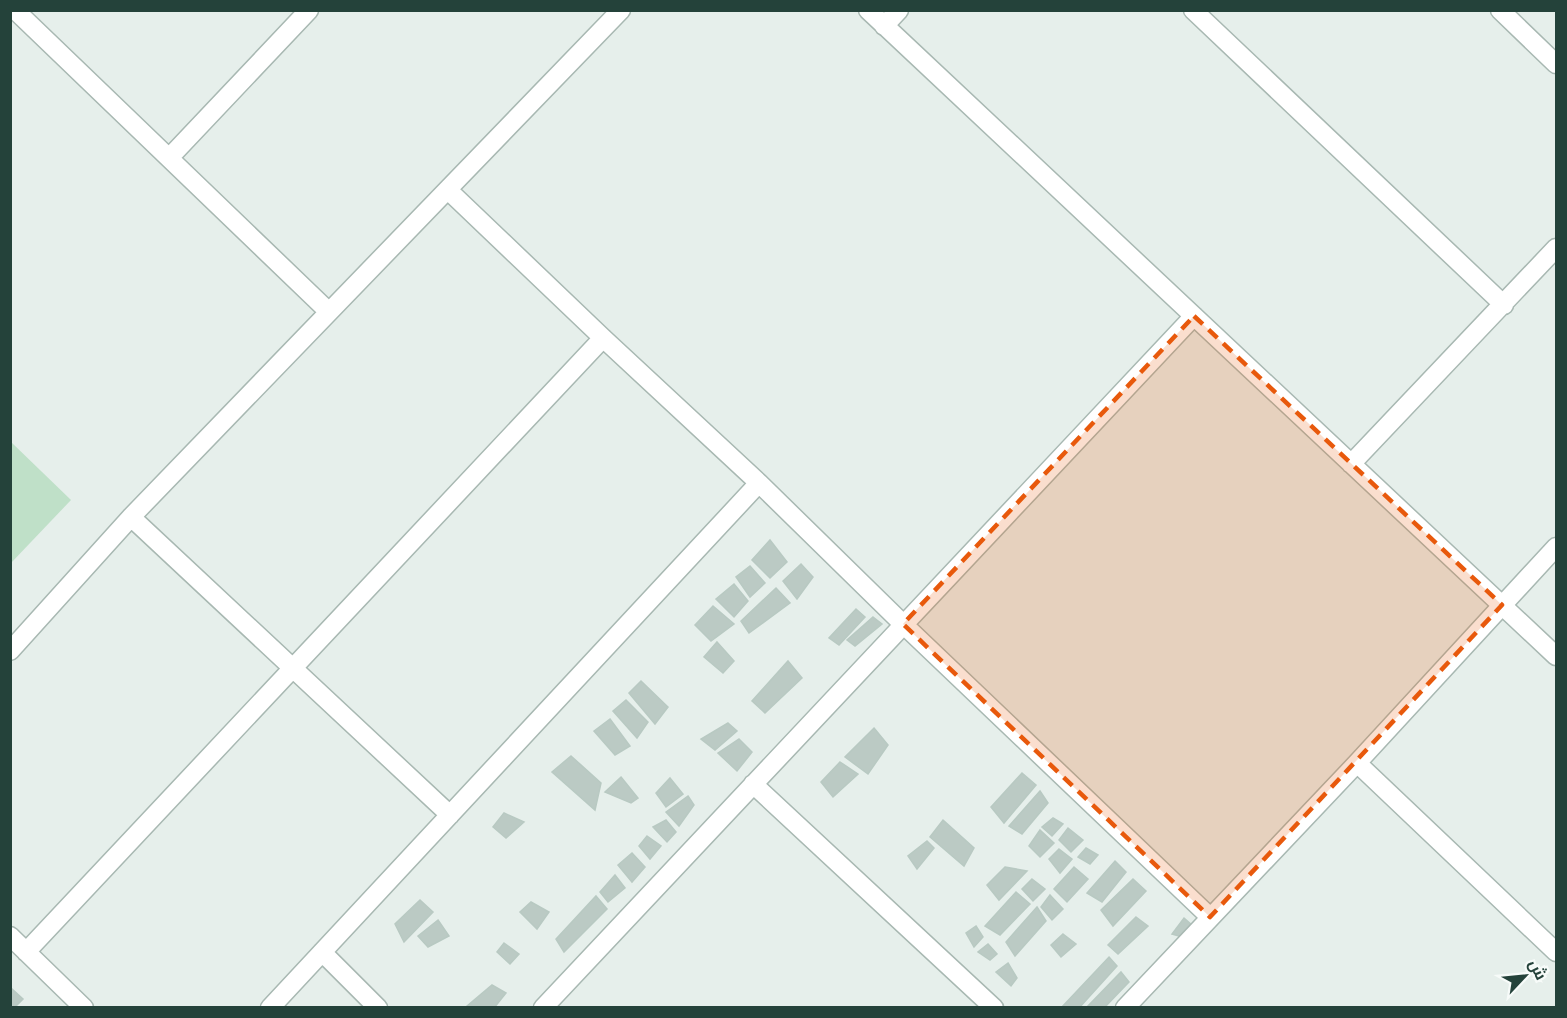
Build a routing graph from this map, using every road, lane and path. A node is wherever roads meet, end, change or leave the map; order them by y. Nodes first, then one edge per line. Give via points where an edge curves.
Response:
1 (15, 10) edge
2 (309, 10) edge
3 (621, 10) edge
4 (868, 10) edge
5 (899, 10) edge
6 (1194, 10) edge
7 (1500, 10) edge
8 (884, 26) junction
9 (1557, 64) edge
10 (169, 158) junction
11 (448, 190) junction
12 (1557, 248) edge
13 (1504, 305) junction
14 (329, 312) junction
15 (1194, 316) junction
16 (603, 338) junction
17 (1351, 464) junction
18 (759, 483) junction
19 (131, 517) junction
20 (1557, 547) edge
21 (1502, 605) junction
22 (903, 624) junction
23 (10, 651) edge
24 (1557, 656) edge
25 (293, 669) junction
26 (1357, 763) junction
27 (753, 784) junction
28 (450, 814) junction
29 (1210, 916) junction
30 (10, 936) edge
31 (26, 951) junction
32 (1557, 951) edge
33 (322, 952) junction
34 (84, 1008) edge
35 (270, 1008) edge
36 (378, 1008) edge
37 (543, 1008) edge
38 (994, 1008) edge
39 (1125, 1008) edge

1 - 10 street
2 - 10 street
3 - 11 street
4 - 8 street
5 - 8 street
6 - 13 street
7 - 9 street
8 - 15 street
10 - 14 street
11 - 14 street
11 - 16 street
12 - 13 street
13 - 17 street
14 - 19 street
15 - 17 street
15 - 22 street
16 - 18 street
16 - 25 street
17 - 21 street
18 - 22 street
18 - 28 street
19 - 23 street
19 - 25 street
20 - 21 street
21 - 24 street
21 - 26 street
22 - 27 street
22 - 29 street
25 - 28 street
25 - 31 street
26 - 29 street
26 - 32 street
27 - 37 street
27 - 38 street
28 - 33 street
29 - 39 street
30 - 31 street
31 - 34 street
33 - 35 street
33 - 36 street

